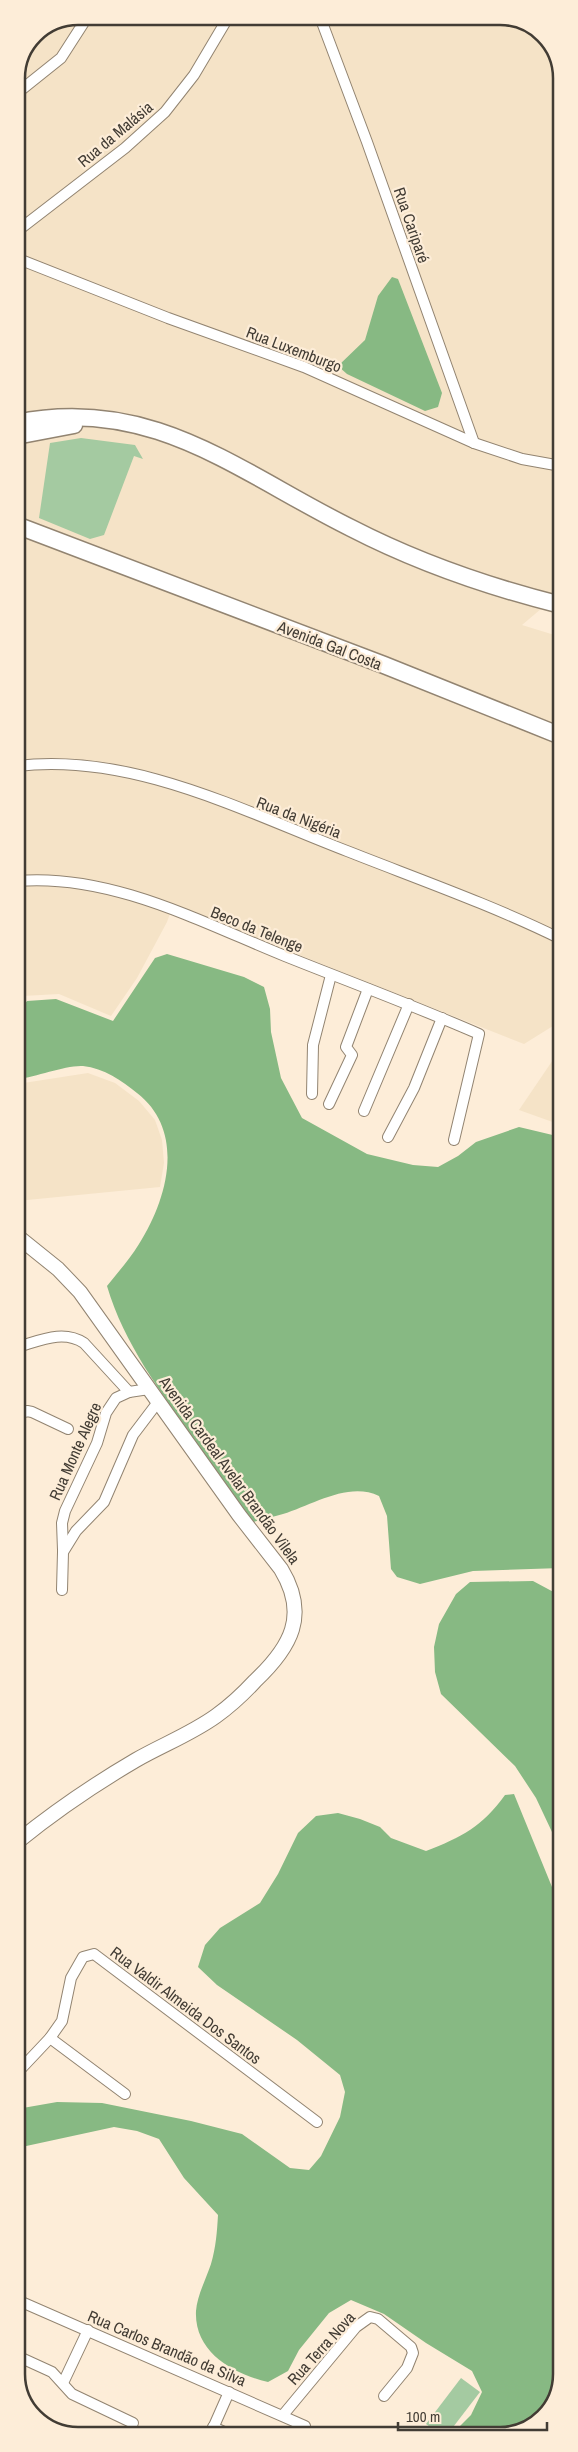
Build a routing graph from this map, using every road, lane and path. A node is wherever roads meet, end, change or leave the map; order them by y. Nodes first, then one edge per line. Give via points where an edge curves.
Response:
1 (82, 25) edge
2 (224, 25) edge
3 (323, 25) edge
4 (25, 87) edge
5 (25, 225) edge
6 (25, 262) edge
7 (118, 420) junction
8 (25, 421) edge
9 (25, 434) edge
10 (474, 443) junction
11 (553, 465) edge
12 (25, 521) edge
13 (25, 528) edge
14 (98, 555) junction
15 (553, 603) edge
16 (553, 733) edge
17 (25, 765) edge
18 (25, 881) edge
19 (553, 936) edge
20 (331, 975) junction
21 (368, 989) junction
22 (409, 1004) junction
23 (442, 1018) junction
24 (312, 1094) dead end
25 (329, 1104) dead end
26 (364, 1112) dead end
27 (388, 1137) dead end
28 (454, 1140) dead end
29 (25, 1242) edge
30 (25, 1345) edge
31 (149, 1389) junction
32 (129, 1392) junction
33 (158, 1402) junction
34 (25, 1412) edge
35 (68, 1428) dead end
36 (63, 1552) junction
37 (62, 1590) dead end
38 (25, 1836) edge
39 (50, 2038) junction
40 (25, 2065) edge
41 (125, 2094) dead end
42 (317, 2122) dead end
43 (25, 2303) edge
44 (88, 2330) junction
45 (25, 2360) edge
46 (63, 2383) junction
47 (229, 2392) junction
48 (384, 2396) dead end
49 (283, 2415) junction
50 (133, 2422) dead end
51 (305, 2426) dead end
52 (214, 2427) edge

1 - 4 street via 61,58
2 - 5 street, Rua da Malásia via 194,76 165,112 125,148
3 - 10 street, Rua Cariparé
6 - 10 street, Rua Luxemburgo via 304,367
7 - 8 main road via 72,415
7 - 9 main road via 61,426
7 - 15 main road via 204,448 351,528 409,554
10 - 11 street, Rua Luxemburgo via 522,459
12 - 14 main road, Avenida Gal Costa via 74,540
13 - 14 main road, Avenida Gal Costa
14 - 16 main road, Avenida Gal Costa
17 - 19 street, Rua da Nigéria via 48,762 107,767 192,791 456,894
18 - 20 street, Beco da Telenge via 98,888 162,905
20 - 21 street, Beco da Telenge
20 - 24 street via 313,1045
21 - 22 street, Beco da Telenge
21 - 25 street via 346,1047 352,1054 351,1058
22 - 23 street, Beco da Telenge
22 - 26 street
23 - 27 street via 414,1088
23 - 28 street, Beco da Telenge via 479,1034
29 - 31 main road, Avenida Cardeal Avelar Brandão Vilela via 80,1292
30 - 32 street via 54,1336 77,1338
31 - 32 street, Rua Monte Alegre
31 - 33 main road, Avenida Cardeal Avelar Brandão Vilela
32 - 36 street, Rua Monte Alegre via 116,1398 106,1413 72,1494 62,1524
33 - 36 street via 133,1435 104,1502 76,1531
33 - 38 main road, Avenida Cardeal Avelar Brandão Vilela via 284,1575 294,1601 293,1628 286,1646 272,1664 215,1717 136,1760
34 - 35 street
36 - 37 street, Rua Monte Alegre
39 - 40 street, Rua Valdir Almeida Dos Santos
39 - 41 street
39 - 42 street, Rua Valdir Almeida Dos Santos via 62,2021 73,1972 83,1957 94,1954
43 - 44 street, Rua Carlos Brandão da Silva
44 - 46 street
44 - 47 street, Rua Carlos Brandão da Silva
45 - 46 street via 52,2372
46 - 50 street via 72,2394
47 - 49 street, Rua Carlos Brandão da Silva
47 - 52 street
48 - 49 street, Rua Terra Nova via 407,2368 413,2353 411,2347 370,2317 356,2327
49 - 51 street, Rua Carlos Brandão da Silva

